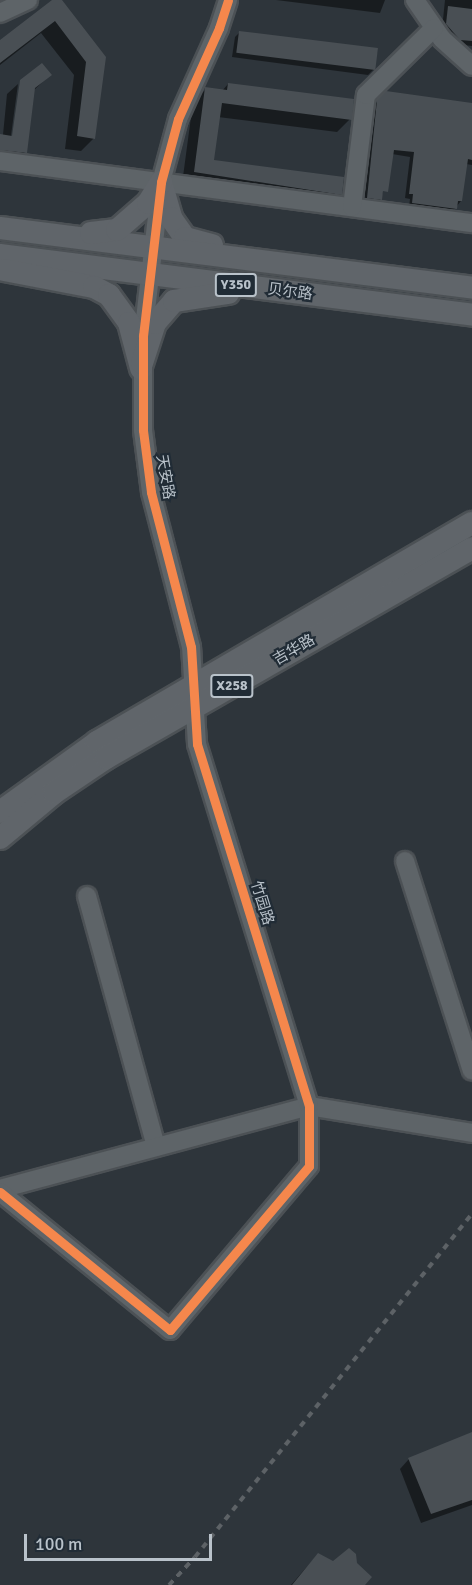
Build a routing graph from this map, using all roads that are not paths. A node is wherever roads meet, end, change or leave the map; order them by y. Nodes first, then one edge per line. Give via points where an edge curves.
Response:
1 (28, 0) edge
2 (228, 0) edge
3 (415, 0) edge
4 (0, 13) edge
5 (434, 28) junction
6 (472, 66) edge
7 (0, 161) edge
8 (161, 182) junction
9 (352, 207) junction
10 (472, 223) edge
11 (0, 228) edge
12 (36, 233) junction
13 (153, 248) junction
14 (0, 255) edge
15 (0, 269) edge
16 (149, 274) junction
17 (361, 274) junction
18 (472, 288) edge
19 (270, 290) junction
20 (472, 315) edge
21 (141, 368) junction
22 (472, 523) edge
23 (472, 548) edge
24 (194, 696) junction
25 (0, 812) edge
26 (0, 837) edge
27 (405, 861) dead end
28 (87, 896) dead end
29 (472, 1071) edge
30 (309, 1106) junction
31 (472, 1133) edge
32 (156, 1147) junction
33 (0, 1191) edge

1 - 4 street
2 - 8 street, 天安路 via 178,118
3 - 5 street
5 - 6 street
5 - 9 street via 366,95
7 - 8 street
8 - 9 street
8 - 12 main road via 148,203 117,230
8 - 13 street, 天安路
8 - 17 main road via 171,218 185,238 201,244 299,256
9 - 10 street
11 - 12 main road, 贝尔路 / Y350
12 - 13 main road, 贝尔路 / Y350
13 - 16 street, 天安路
13 - 17 main road, 贝尔路 / Y350
14 - 16 main road, 贝尔路 / Y350
15 - 21 main road via 94,287 109,295 129,323
16 - 19 main road, 贝尔路 / Y350
16 - 21 street, 天安路
17 - 18 main road, 贝尔路 / Y350
19 - 20 main road, 贝尔路 / Y350
19 - 21 main road via 174,301 155,323
21 - 24 street, 天安路 via 151,492 191,647
22 - 24 main road, 吉华路 / X258
23 - 24 main road, 吉华路 / X258
24 - 25 main road, 吉华路 / X258 via 69,759
24 - 26 main road, 吉华路 / X258 via 80,775
24 - 30 street, 竹园路 via 197,744
27 - 29 street
28 - 32 street
30 - 31 street
30 - 32 street
30 - 33 street, 竹园路 via 309,1166 170,1330
32 - 33 street

